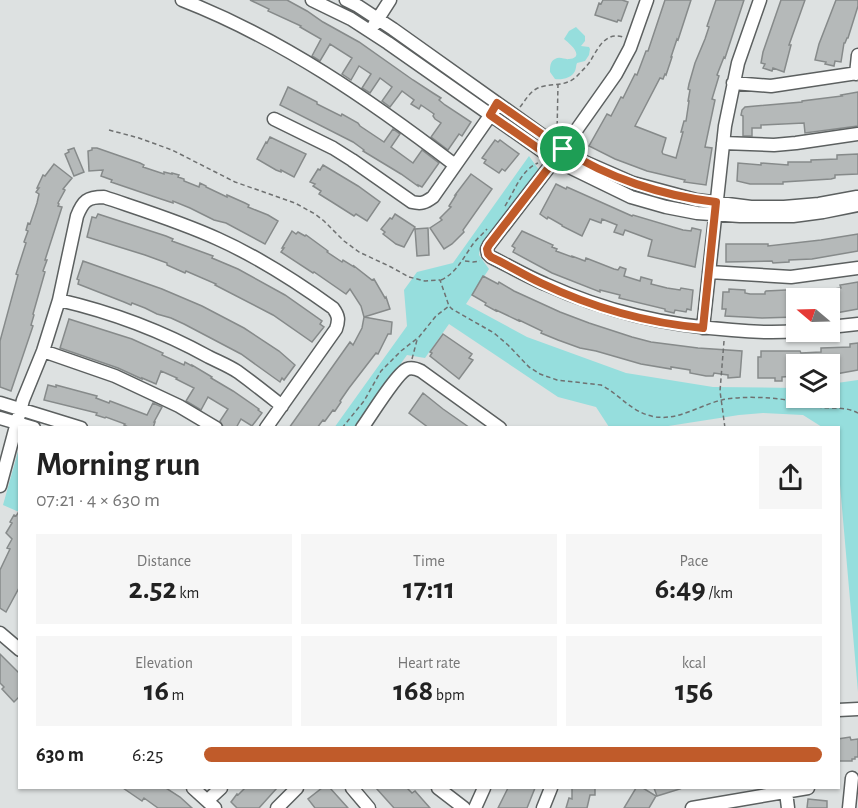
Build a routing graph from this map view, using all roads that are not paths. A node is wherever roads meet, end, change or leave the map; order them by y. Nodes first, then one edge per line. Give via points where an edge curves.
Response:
1 (182, 0) edge
2 (312, 0) edge
3 (346, 0) edge
4 (390, 0) edge
5 (647, 0) edge
6 (760, 0) edge
7 (378, 19) junction
8 (371, 32) junction
9 (858, 55) edge
10 (857, 74) edge
11 (733, 82) junction
12 (497, 103) junction
13 (490, 115) junction
14 (274, 119) dead end
15 (858, 134) edge
16 (723, 143) junction
17 (563, 149) junction
18 (555, 160) junction
19 (455, 165) junction
20 (858, 197) edge
21 (858, 205) edge
22 (716, 208) junction
23 (858, 268) edge
24 (709, 272) junction
25 (59, 300) junction
26 (858, 324) edge
27 (840, 326) edge
28 (703, 328) junction
29 (786, 331) edge
30 (43, 351) junction
31 (0, 403) edge
32 (282, 405) junction
33 (21, 409) junction
34 (0, 418) edge
35 (17, 423) junction
36 (27, 426) edge
37 (75, 426) edge
38 (213, 426) edge
39 (267, 426) edge
40 (363, 426) edge
41 (497, 426) edge
42 (0, 486) edge
43 (0, 633) edge
44 (18, 648) edge
45 (858, 709) edge
46 (840, 710) edge
47 (855, 778) edge
48 (840, 781) edge
49 (194, 789) edge
50 (220, 789) edge
51 (296, 789) edge
52 (352, 789) edge
53 (439, 789) edge
54 (484, 789) edge
55 (551, 789) edge
56 (802, 789) edge
57 (786, 792) junction
58 (212, 804) edge
59 (727, 805) edge
60 (284, 806) edge
61 (369, 808) edge
62 (464, 808) edge
63 (475, 808) edge
64 (543, 808) edge
65 (692, 808) edge
66 (788, 808) edge
67 (849, 808) edge

1 - 19 street via 224,17 308,62
2 - 8 street
3 - 7 street
4 - 7 street
5 - 17 street via 623,62
6 - 11 street
7 - 8 street
7 - 12 street
8 - 13 street
9 - 10 street
10 - 11 street via 771,86
11 - 16 street
12 - 13 street
12 - 17 street
13 - 18 street
13 - 19 street
14 - 19 street via 343,154 412,202 421,204 433,197
15 - 16 street via 774,145
16 - 22 street
17 - 18 street
17 - 22 street via 633,183
18 - 22 street via 631,197 666,207
18 - 28 street via 489,245 488,254 543,284 583,300 634,316
20 - 22 street via 784,207
21 - 22 street via 793,216
22 - 24 street
23 - 24 street via 791,277
24 - 28 street
25 - 30 street
25 - 32 street via 154,329 236,371
25 - 32 street via 77,216 85,201 93,197 104,197 218,239 285,276 339,316 336,329
26 - 27 street
28 - 29 street
30 - 33 street
30 - 38 street via 115,376
31 - 33 street
32 - 39 street
33 - 35 street
33 - 37 street
34 - 35 street
35 - 36 street
35 - 42 street
40 - 41 street via 398,378 410,368 421,371
43 - 44 street
45 - 46 street
47 - 48 street
47 - 67 street
49 - 58 street
50 - 58 street
51 - 60 street
52 - 61 street
53 - 62 street
54 - 63 street
55 - 64 street
56 - 57 street
57 - 59 street
57 - 66 street
59 - 65 street

